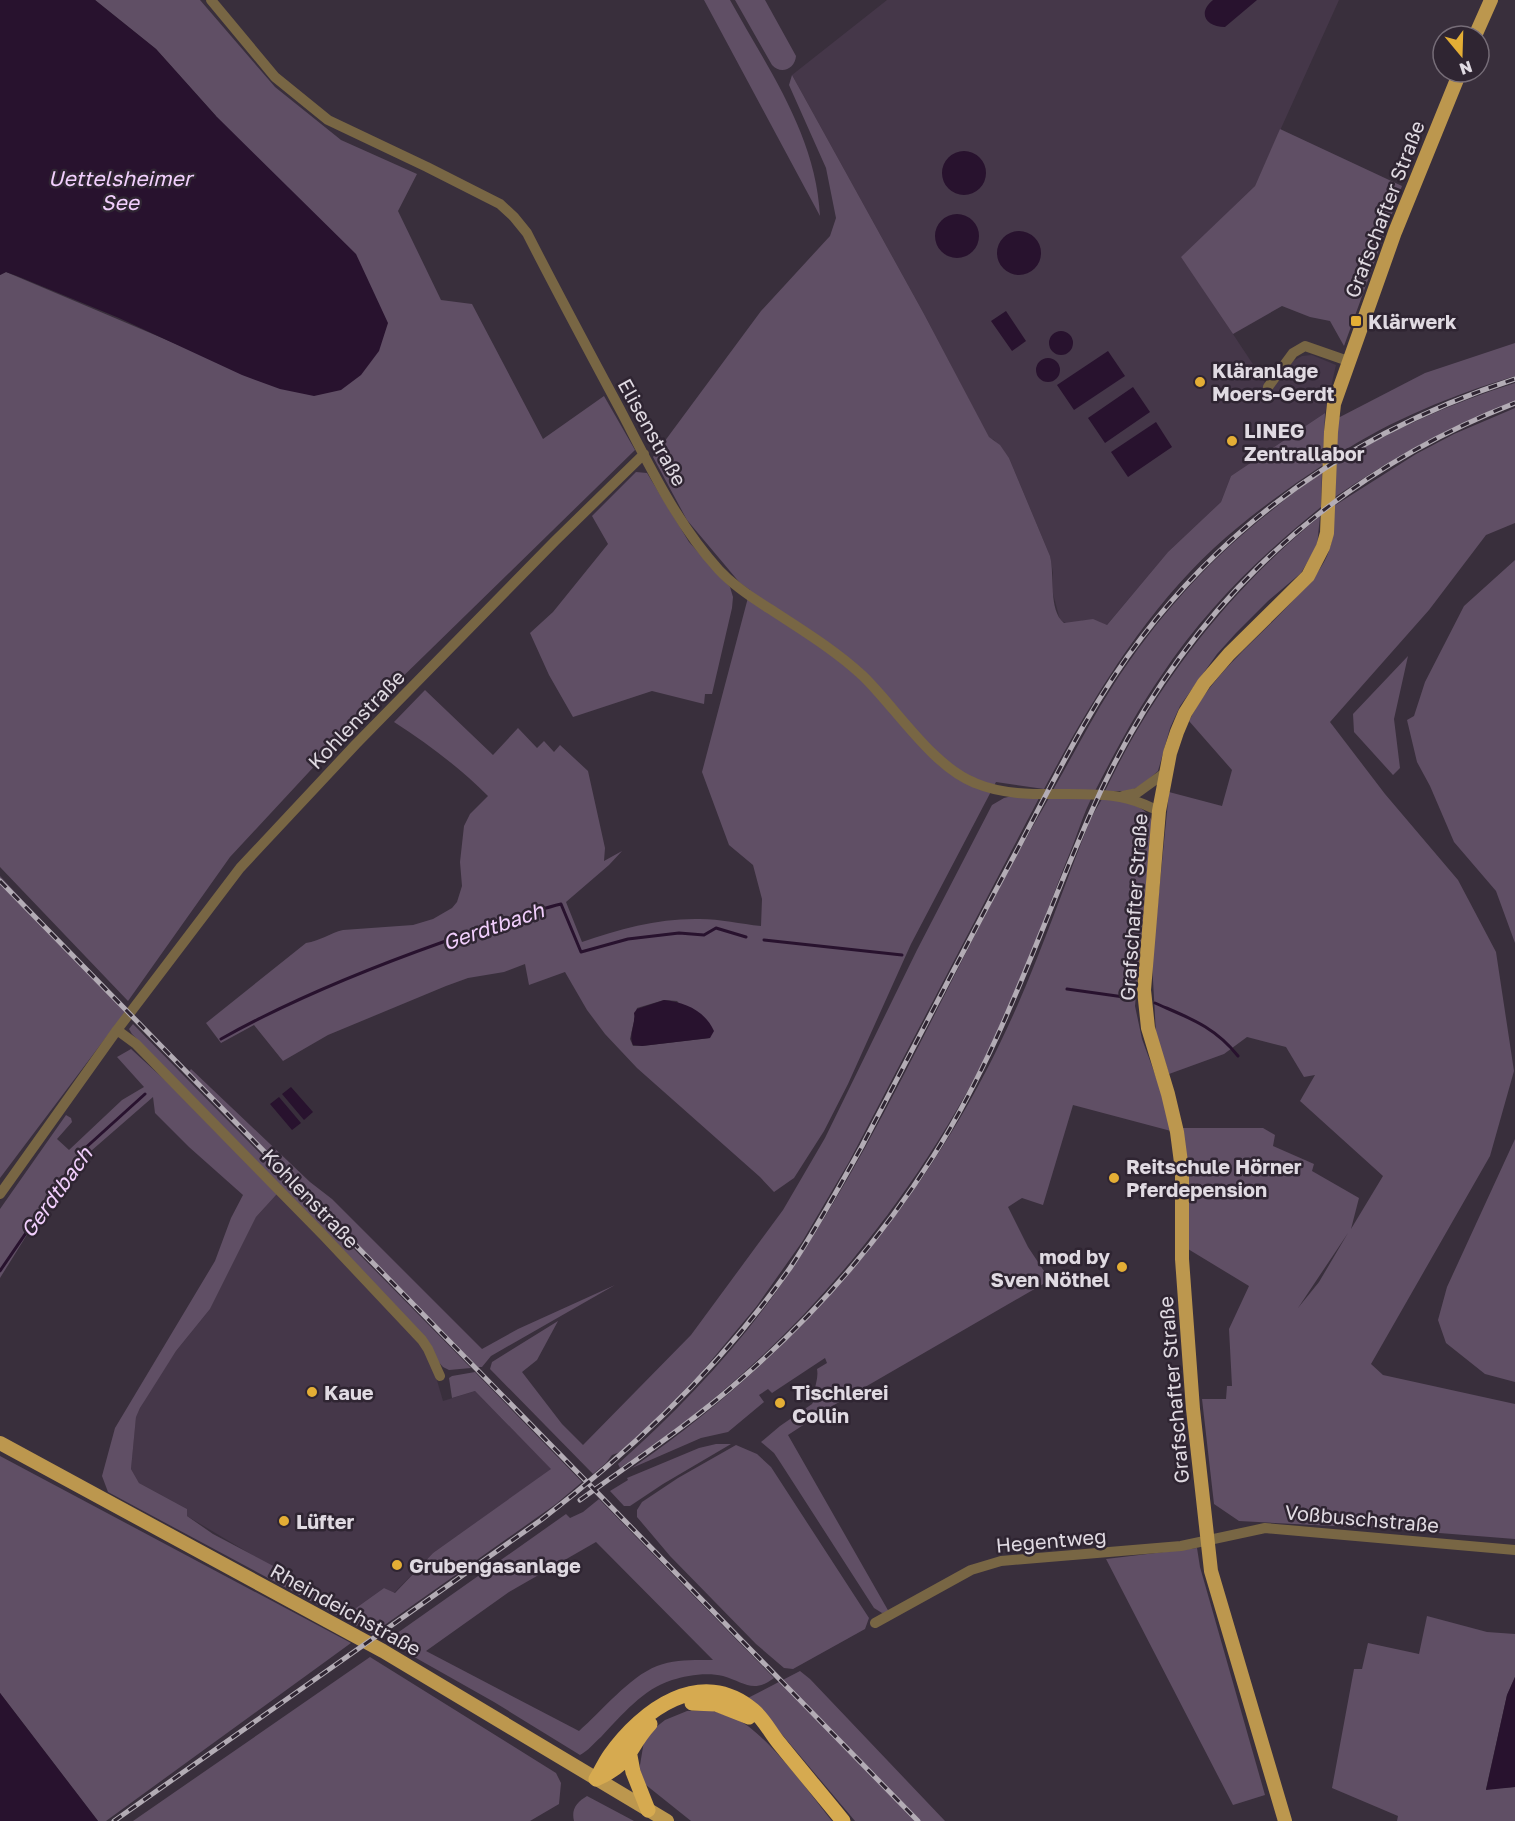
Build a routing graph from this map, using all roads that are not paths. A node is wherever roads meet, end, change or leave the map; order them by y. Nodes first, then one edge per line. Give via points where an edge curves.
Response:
1 (211, 0) edge
2 (1491, 0) edge
3 (1480, 24) edge
4 (1455, 84) edge
5 (1348, 361) junction
6 (1268, 387) dead end
7 (644, 454) junction
8 (1166, 772) junction
9 (1119, 797) junction
10 (1159, 811) junction
11 (117, 1030) junction
12 (0, 1194) edge
13 (441, 1376) dead end
14 (0, 1443) edge
15 (1207, 1541) junction
16 (1515, 1550) edge
17 (875, 1623) dead end
18 (773, 1736) junction
19 (630, 1756) junction
20 (596, 1779) junction
21 (648, 1810) junction
22 (667, 1821) edge
23 (843, 1821) edge
24 (1285, 1821) edge

1 - 7 street, Elisenstraße via 275,77 328,120 500,204 514,217
2 - 3 main road
4 - 5 main road, Grafschafter Straße via 1416,175
5 - 6 street via 1305,346 1293,353
5 - 8 main road, Grafschafter Straße via 1334,404 1323,547 1308,576 1204,683 1185,713
7 - 9 street, Elisenstraße via 680,518 721,572 862,676 953,771 995,790
7 - 11 street, Kohlenstraße via 356,744 240,868
8 - 9 street, Elisenstraße via 1137,792
8 - 10 main road, Grafschafter Straße
9 - 10 street, Elisenstraße
10 - 15 main road, Grafschafter Straße via 1144,990 1148,1028 1177,1132 1193,1409
11 - 12 street, Kohlenstraße
11 - 13 street, Kohlenstraße via 136,1044 239,1148 422,1340
14 - 20 main road, Rheindeichstraße via 383,1651
15 - 16 street, Voßbuschstraße via 1265,1528 1283,1528
15 - 17 street, Hegentweg via 988,1564
15 - 24 main road, Grafschafter Straße via 1211,1571
18 - 19 highway via 728,1707 702,1702 687,1704 648,1726
18 - 20 highway via 754,1711 733,1698 720,1693 685,1695 655,1708 642,1720 610,1755
18 - 23 highway
19 - 20 highway via 612,1772
19 - 21 highway
20 - 21 main road, Rheindeichstraße
21 - 22 main road, Rheindeichstraße

